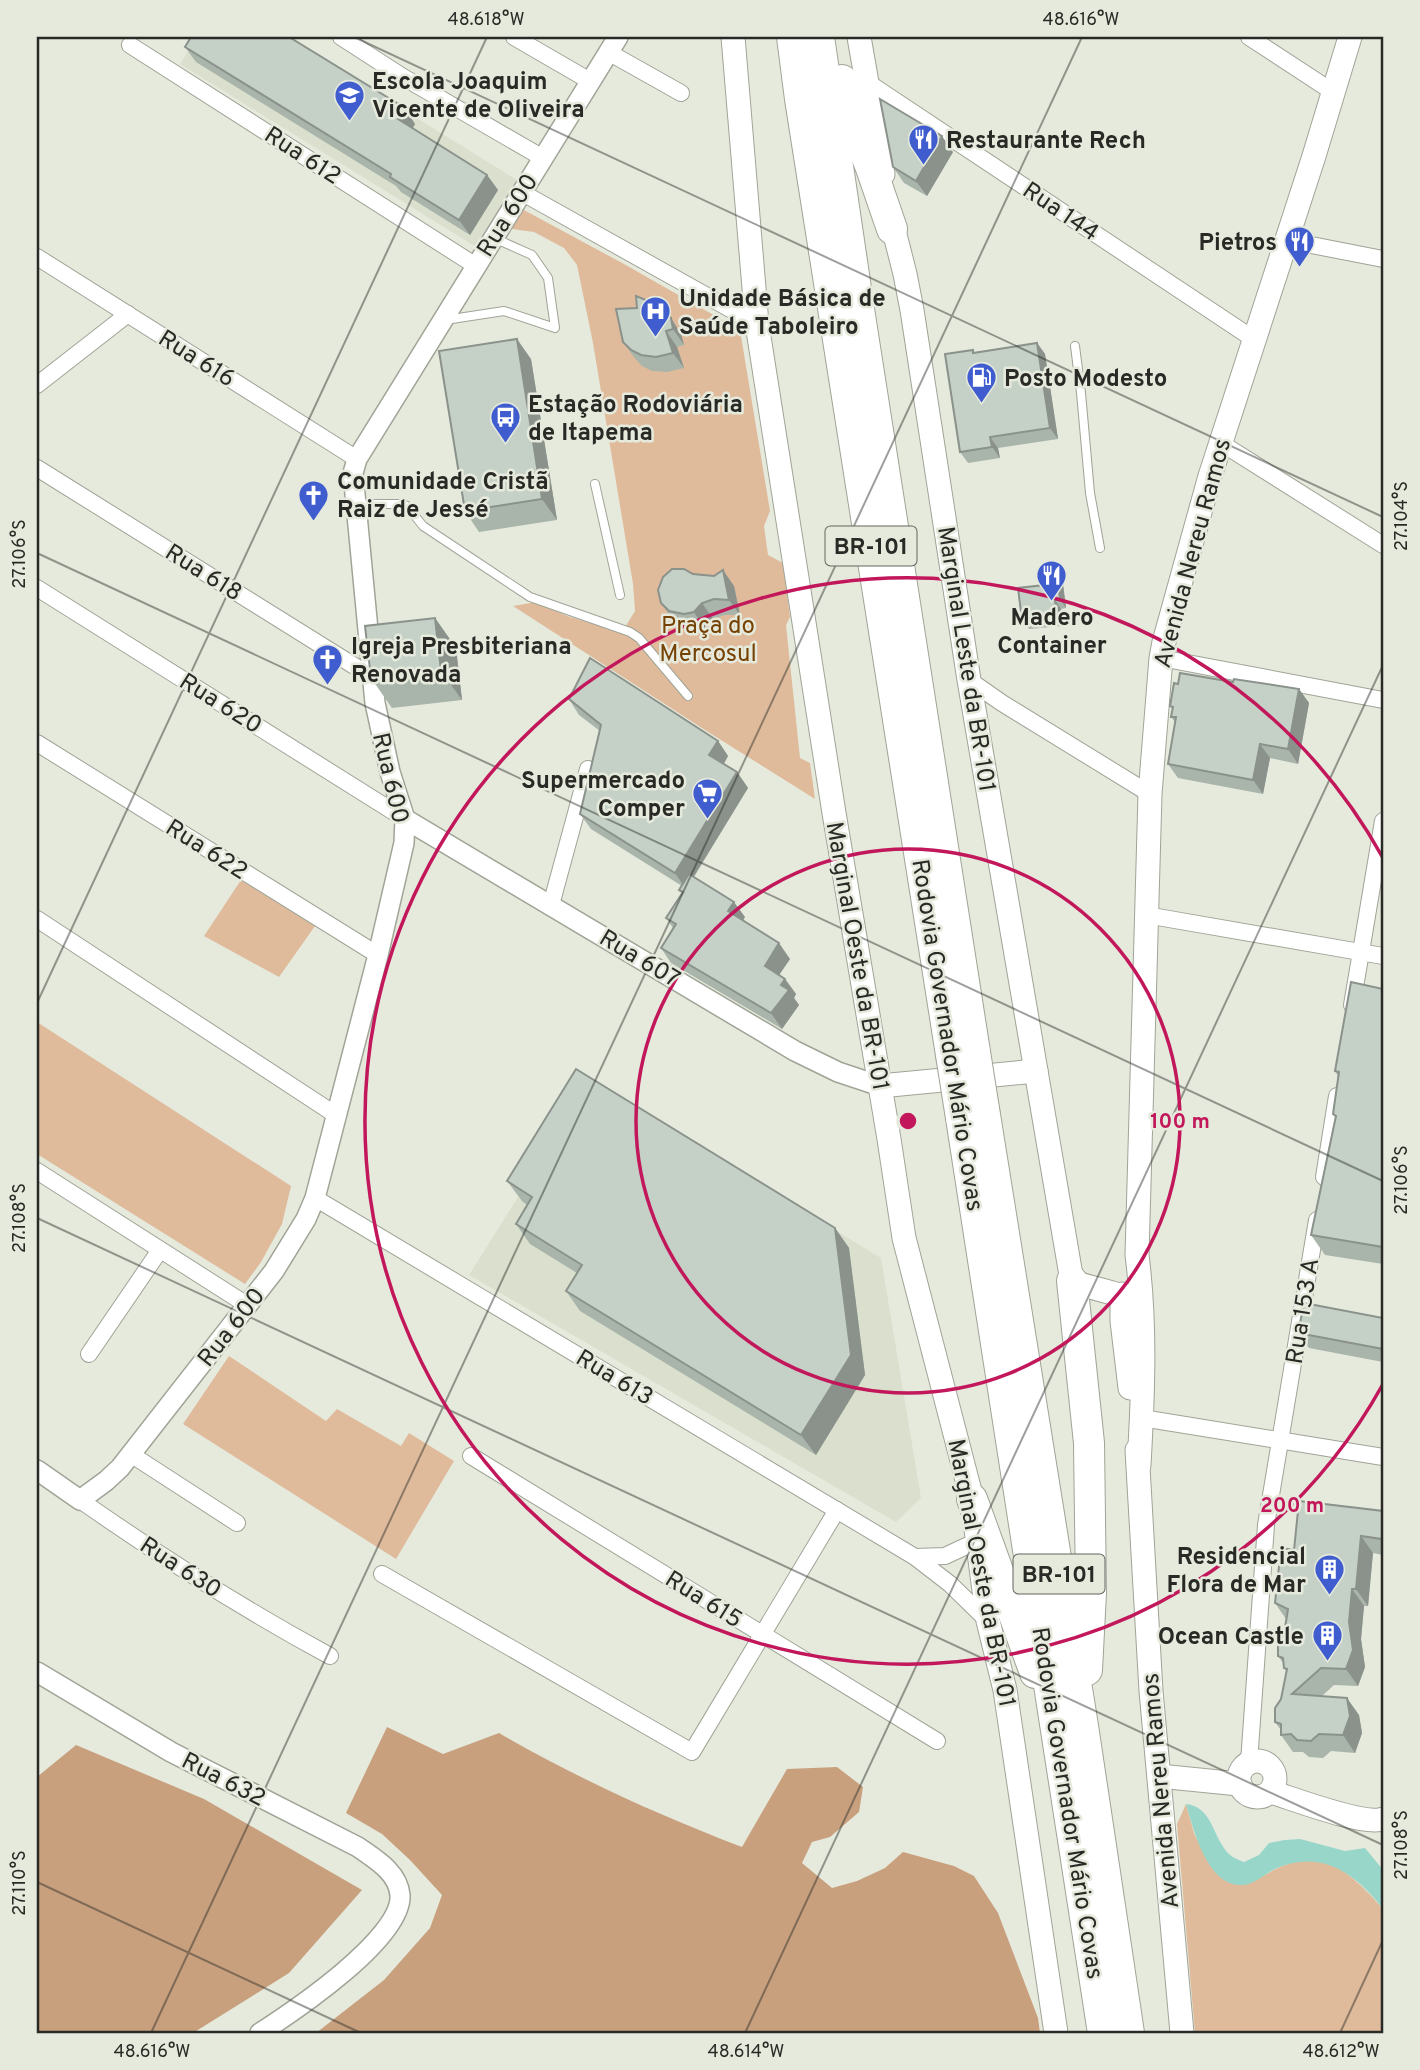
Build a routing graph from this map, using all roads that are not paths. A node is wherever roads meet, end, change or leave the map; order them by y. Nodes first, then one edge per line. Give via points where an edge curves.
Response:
1 (341, 37) edge
2 (514, 37) edge
3 (733, 37) edge
4 (792, 37) edge
5 (819, 37) edge
6 (836, 37) edge
7 (859, 37) edge
8 (1249, 37) edge
9 (1350, 37) edge
10 (613, 44) edge
11 (130, 45) dead end
12 (590, 81) junction
13 (867, 82) junction
14 (1333, 92) junction
15 (681, 93) dead end
16 (543, 158) junction
17 (522, 192) junction
18 (892, 229) junction
19 (493, 238) junction
20 (1286, 240) junction
21 (37, 257) edge
22 (1383, 258) edge
23 (476, 266) junction
24 (128, 314) junction
25 (442, 320) junction
26 (757, 324) junction
27 (1255, 340) junction
28 (1075, 346) dead end
29 (37, 385) edge
30 (1221, 443) junction
31 (357, 459) junction
32 (37, 468) edge
33 (595, 484) dead end
34 (355, 504) junction
35 (1383, 545) edge
36 (1100, 548) dead end
37 (37, 588) edge
38 (620, 595) dead end
39 (1161, 659) junction
40 (372, 677) junction
41 (969, 680) junction
42 (688, 696) dead end
43 (1383, 700) edge
44 (37, 743) edge
45 (588, 769) edge
46 (1150, 794) junction
47 (405, 819) junction
48 (1383, 821) edge
49 (551, 905) junction
50 (1146, 915) junction
51 (37, 919) edge
52 (1361, 952) junction
53 (377, 955) junction
54 (1383, 956) edge
55 (1350, 1020) edge
56 (963, 1053) junction
57 (1036, 1071) junction
58 (1341, 1074) edge
59 (880, 1086) junction
60 (336, 1115) junction
61 (37, 1171) edge
62 (315, 1198) junction
63 (160, 1250) junction
64 (1137, 1255) junction
65 (1072, 1281) junction
66 (1122, 1296) junction
67 (247, 1305) junction
68 (1142, 1331) junction
69 (89, 1354) dead end
70 (1142, 1418) junction
71 (1281, 1440) junction
72 (132, 1455) junction
73 (471, 1456) dead end
74 (1383, 1457) edge
75 (1139, 1465) junction
76 (37, 1470) edge
77 (972, 1499) junction
78 (80, 1500) junction
79 (837, 1510) junction
80 (237, 1523) dead end
81 (976, 1541) junction
82 (915, 1557) junction
83 (382, 1574) dead end
84 (988, 1621) junction
85 (762, 1634) junction
86 (330, 1656) dead end
87 (37, 1672) edge
88 (1071, 1732) junction
89 (937, 1741) dead end
90 (1249, 1762) junction
91 (1159, 1776) junction
92 (1239, 1784) junction
93 (1271, 1792) junction
94 (1383, 1819) edge
95 (260, 2033) edge
96 (1056, 2033) edge
97 (1103, 2033) edge
98 (1129, 2033) edge
99 (1182, 2033) edge

1 - 16 street
2 - 12 street
3 - 26 main road, Marginal Oeste da BR-101
4 - 56 highway, Rodovia Governador Mário Covas / BR-101
5 - 56 highway, Rodovia Governador Mário Covas / BR-101
6 - 18 highway via 846,105
7 - 13 main road, Marginal Leste da BR-101
8 - 14 street
9 - 14 main road, Avenida Nereu Ramos
10 - 12 street, Rua 600
10 - 15 street
11 - 23 street, Rua 612
12 - 16 street, Rua 600
13 - 18 main road, Marginal Leste da BR-101
13 - 27 street, Rua 144
14 - 20 main road, Avenida Nereu Ramos
16 - 17 street, Rua 600
17 - 19 street, Rua 600
17 - 26 street
18 - 41 main road, Marginal Leste da BR-101 via 912,310
19 - 23 street, Rua 600
19 - 25 lane via 532,255 548,278 555,328 504,311
20 - 22 street
20 - 27 main road, Avenida Nereu Ramos
21 - 24 street, Rua 616
23 - 25 street, Rua 600
24 - 29 street
24 - 31 street, Rua 616
25 - 31 street, Rua 600
26 - 59 main road, Marginal Oeste da BR-101
27 - 30 main road, Avenida Nereu Ramos
28 - 36 lane
30 - 35 street
30 - 39 main road, Avenida Nereu Ramos
31 - 34 street, Rua 600
32 - 40 street, Rua 618
33 - 38 lane
34 - 40 street, Rua 600
34 - 42 lane via 407,506 423,526 530,597 630,632
37 - 47 street, Rua 620
39 - 43 street
39 - 46 main road, Avenida Nereu Ramos
40 - 47 street, Rua 600 via 379,724
41 - 46 street
41 - 57 main road, Marginal Leste da BR-101
44 - 53 street, Rua 622
45 - 49 street
46 - 50 main road, Avenida Nereu Ramos
47 - 49 street, Rua 607
47 - 53 street, Rua 600 via 404,843
48 - 52 street
49 - 59 street, Rua 607 via 795,1051 838,1073
50 - 52 street
50 - 64 main road, Avenida Nereu Ramos
51 - 60 street
52 - 54 street
52 - 55 street
53 - 60 street, Rua 600
56 - 88 highway, Rodovia Governador Mário Covas / BR-101, bridge
57 - 59 main road
57 - 65 main road, Marginal Leste da BR-101
58 - 71 street, Rua 153 A
59 - 77 main road, Marginal Oeste da BR-101 via 907,1250
60 - 62 street, Rua 600
61 - 63 street
62 - 67 street, Rua 600 via 292,1244
62 - 79 street, Rua 613
63 - 67 street
63 - 69 street
64 - 66 main road, Avenida Nereu Ramos
64 - 68 main road, Avenida Nereu Ramos
65 - 66 main road
65 - 88 highway via 1089,1443 1091,1593
66 - 68 main road via 1129,1301
66 - 75 main road, Avenida Nereu Ramos
67 - 72 street, Rua 600
68 - 70 main road, Avenida Nereu Ramos
70 - 71 street
70 - 75 main road, Avenida Nereu Ramos
71 - 74 street
71 - 90 street, Rua 153 A via 1266,1525
72 - 78 street, Rua 600
72 - 80 street
73 - 85 street, Rua 615
75 - 91 main road, Avenida Nereu Ramos
76 - 78 street, Rua 630
77 - 81 main road, Marginal Oeste da BR-101
77 - 88 highway
78 - 86 street, Rua 630 via 238,1603
79 - 82 street, Rua 613
79 - 85 street
81 - 82 street via 945,1556
81 - 84 main road, Marginal Oeste da BR-101
82 - 84 street, Rua 613
83 - 85 street via 692,1752
84 - 96 main road, Marginal Oeste da BR-101 via 1006,1690
85 - 89 street, Rua 615
87 - 95 street, Rua 632 via 159,1745 358,1847 383,1864 396,1881 400,1895 394,1917 358,1959
88 - 97 highway, Rodovia Governador Mário Covas / BR-101
88 - 98 highway, Rodovia Governador Mário Covas / BR-101
90 - 92 main road via 1240,1771
90 - 93 main road via 1263,1762 1273,1771
91 - 92 main road
91 - 99 main road, Avenida Nereu Ramos
92 - 93 main road via 1256,1798
93 - 94 main road via 1360,1820

